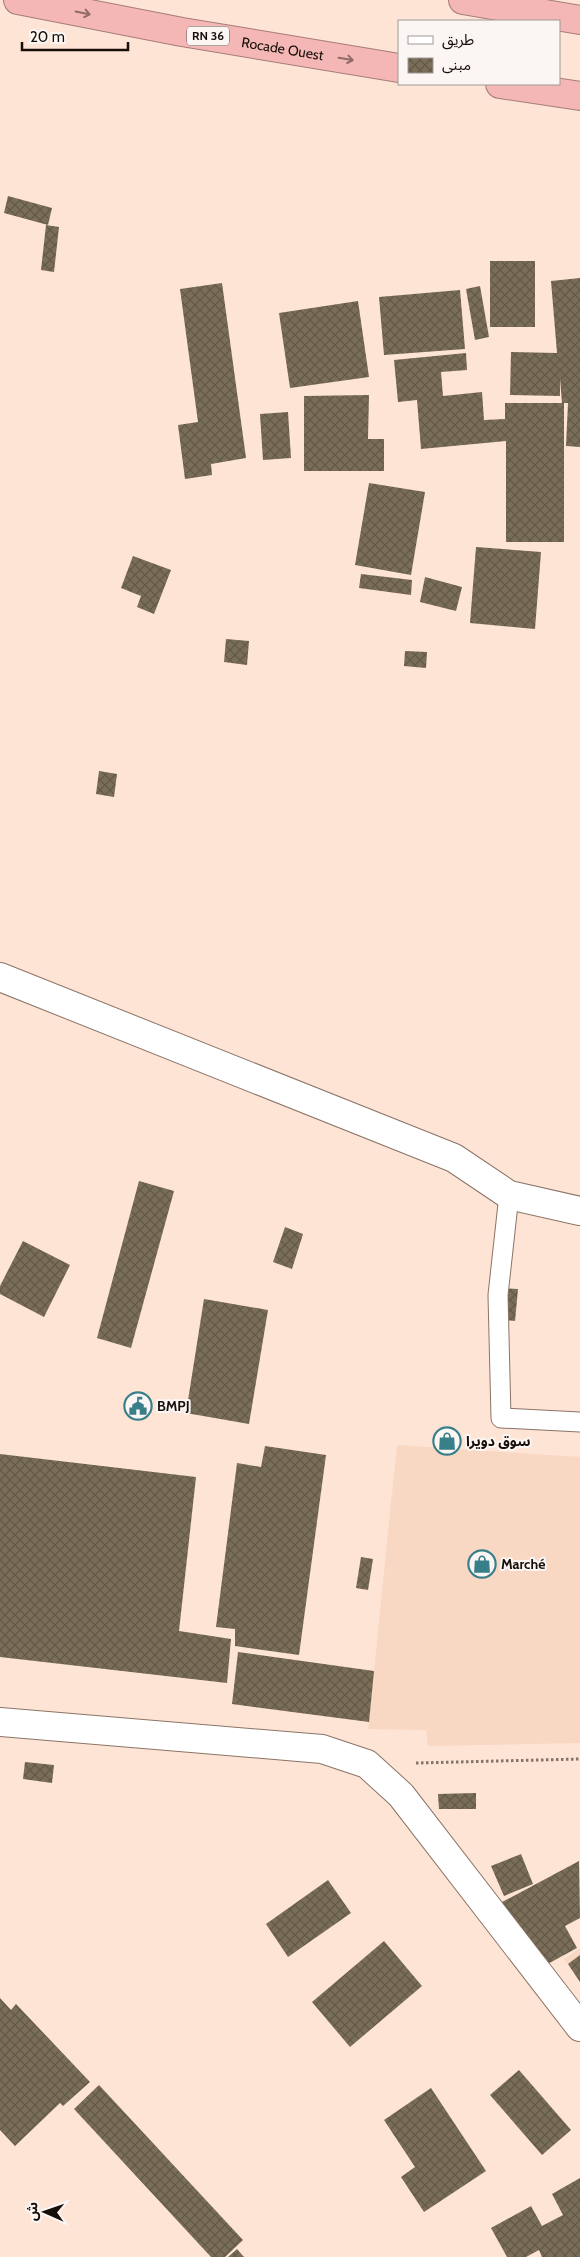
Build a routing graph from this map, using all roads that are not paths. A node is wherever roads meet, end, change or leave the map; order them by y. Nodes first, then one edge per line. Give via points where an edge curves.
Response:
1 (18, 0) edge
2 (463, 0) edge
3 (580, 20) edge
4 (398, 68) edge
5 (507, 85) edge
6 (580, 96) edge
7 (0, 977) edge
8 (509, 1195) junction
9 (580, 1211) edge
10 (580, 1422) edge
11 (0, 1722) edge
12 (580, 2027) edge

1 -> 4 highway, Rocade Ouest / RN 36 via 182,32
2 - 3 highway
5 - 6 highway
7 - 8 street via 454,1158
8 - 9 street
8 - 10 lane via 498,1295 501,1418
11 - 12 street via 322,1749 367,1764 400,1795

